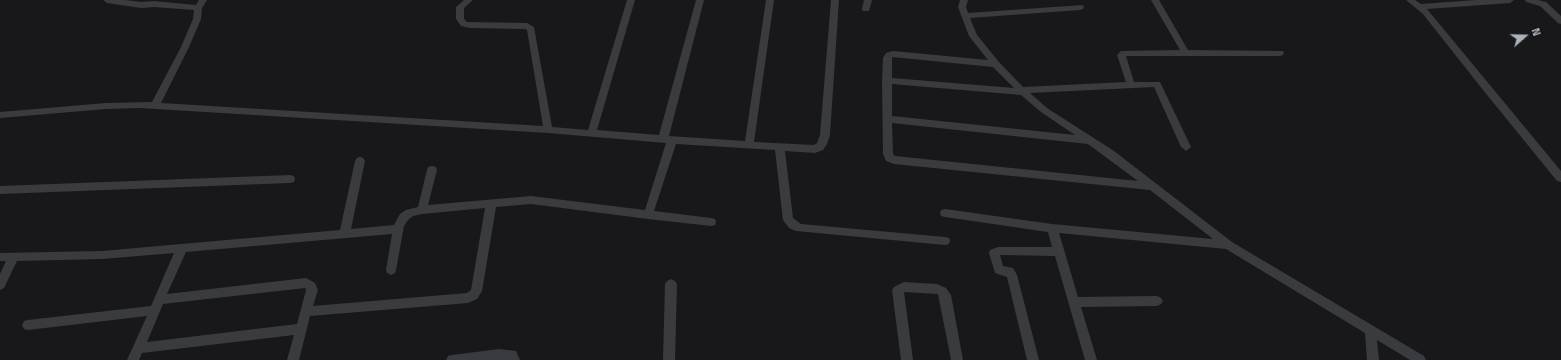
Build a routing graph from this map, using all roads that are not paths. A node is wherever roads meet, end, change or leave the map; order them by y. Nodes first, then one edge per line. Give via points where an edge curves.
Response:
1 (107, 0) edge
2 (163, 0) edge
3 (469, 0) edge
4 (631, 0) edge
5 (700, 0) edge
6 (770, 0) edge
7 (835, 0) edge
8 (868, 0) edge
9 (964, 0) edge
10 (1155, 0) edge
11 (1410, 0) edge
12 (1510, 0) edge
13 (1529, 0) edge
14 (1491, 1) edge
15 (154, 4) junction
16 (200, 4) edge
17 (1080, 7) dead end
18 (1419, 7) junction
19 (866, 9) dead end
20 (965, 16) junction
21 (1561, 21) edge
22 (1185, 52) junction
23 (1280, 53) dead end
24 (996, 64) junction
25 (887, 81) junction
26 (1131, 85) junction
27 (1022, 91) junction
28 (155, 106) junction
29 (0, 115) edge
30 (888, 118) junction
31 (548, 130) junction
32 (592, 133) junction
33 (668, 140) junction
34 (1092, 141) junction
35 (749, 146) junction
36 (780, 147) junction
37 (1186, 147) dead end
38 (360, 161) dead end
39 (432, 170) dead end
40 (1561, 178) edge
41 (290, 179) dead end
42 (1152, 186) junction
43 (0, 190) edge
44 (491, 204) junction
45 (422, 210) junction
46 (945, 213) dead end
47 (648, 214) junction
48 (711, 222) dead end
49 (1052, 228) junction
50 (398, 229) junction
51 (345, 234) junction
52 (945, 241) dead end
53 (1228, 245) junction
54 (182, 248) junction
55 (1060, 252) junction
56 (0, 257) edge
57 (14, 257) junction
58 (391, 270) dead end
59 (671, 284) dead end
60 (0, 285) edge
61 (1157, 301) dead end
62 (1074, 302) junction
63 (157, 305) junction
64 (306, 312) junction
65 (28, 325) dead end
66 (301, 329) junction
67 (1370, 330) junction
68 (139, 348) junction
69 (134, 360) edge
70 (293, 360) edge
71 (452, 360) edge
72 (514, 360) edge
73 (669, 360) edge
74 (907, 360) edge
75 (957, 360) edge
76 (1033, 360) edge
77 (1091, 360) edge
78 (1373, 360) edge
79 (1420, 360) edge

1 - 15 street via 140,5
2 - 15 street
3 - 31 street via 460,7 460,19 464,24 527,26 531,29
4 - 32 street
5 - 33 street
6 - 35 street
7 - 36 street via 825,135 822,144 815,149
8 - 19 street
9 - 20 street via 962,7
10 - 22 street
11 - 18 street
12 - 14 street
13 - 21 street via 1543,4
14 - 18 street
15 - 16 street
16 - 28 street via 197,19 185,47
17 - 20 street
18 - 40 street via 1426,12
20 - 24 street via 973,36
22 - 23 street
22 - 26 street via 1121,54
24 - 25 street via 893,54 887,58
24 - 27 street
25 - 27 street
25 - 30 street
26 - 27 street
26 - 37 street via 1158,84
27 - 34 street via 1044,110
28 - 29 street via 106,106
28 - 31 street
30 - 34 street
30 - 42 street via 888,154 889,158 894,160
31 - 32 street
32 - 33 street
33 - 35 street
33 - 47 street
34 - 42 street
35 - 36 street
36 - 52 street via 786,212 788,220 793,225 800,228
38 - 51 street
39 - 45 street
41 - 43 street
42 - 53 street
44 - 45 street
44 - 47 street via 532,200
44 - 64 street via 473,296
45 - 50 street via 404,217
46 - 49 street
47 - 48 street
49 - 53 street
49 - 55 street
50 - 51 street
50 - 58 street
51 - 54 street
53 - 67 street
54 - 57 street via 102,255
54 - 63 street
55 - 62 street
55 - 76 street via 994,253 999,270 1009,271 1012,275
56 - 57 street
57 - 60 street
59 - 73 street
61 - 62 street
62 - 77 street
63 - 64 street via 306,283 312,290
63 - 65 street
63 - 68 street
64 - 66 street
66 - 68 street
66 - 70 street
67 - 78 street
67 - 79 street
68 - 69 street
71 - 72 street via 499,354 512,355
74 - 75 street via 898,290 904,287 937,289 945,295

